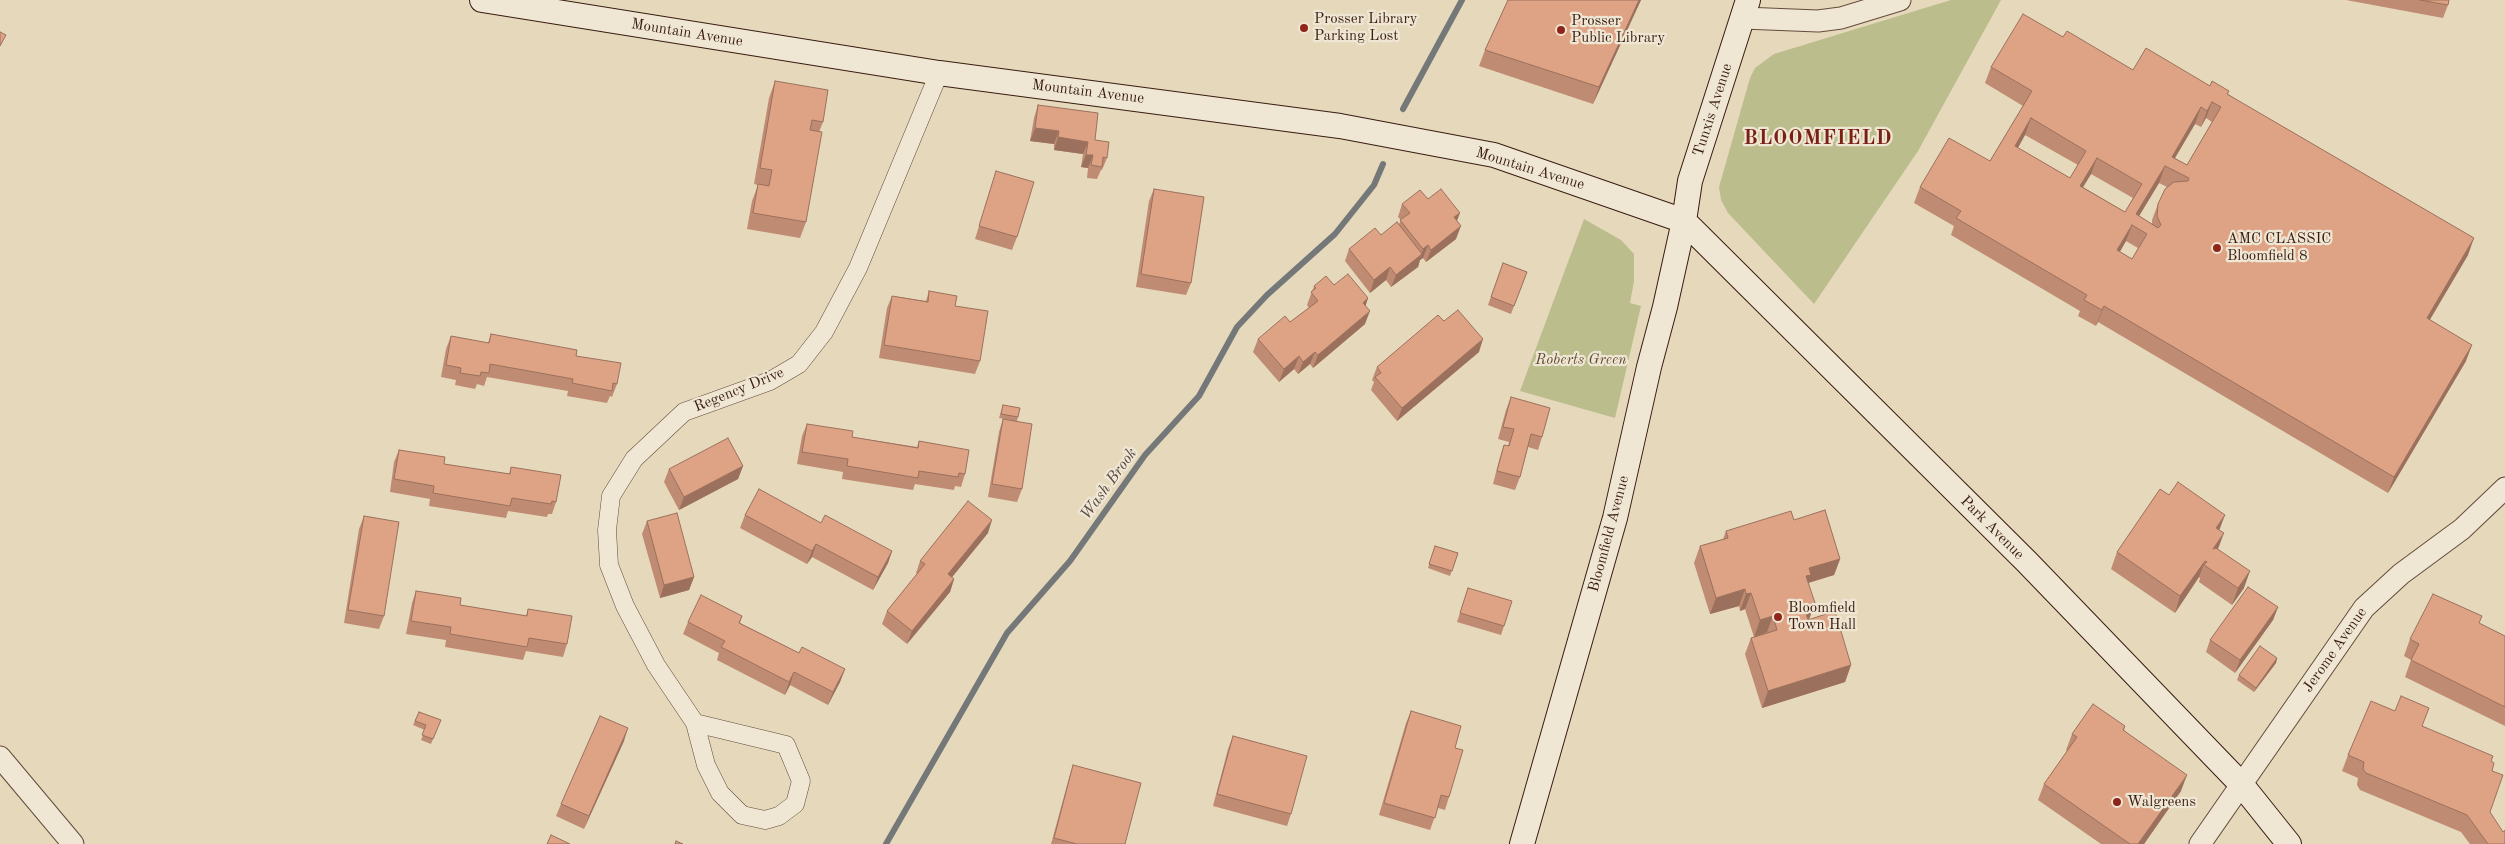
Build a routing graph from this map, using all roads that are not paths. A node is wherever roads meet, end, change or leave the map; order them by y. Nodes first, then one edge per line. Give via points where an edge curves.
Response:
1 (482, 0) edge
2 (1900, 0) edge
3 (1745, 9) edge
4 (939, 73) junction
5 (1684, 221) junction
6 (2505, 488) edge
7 (695, 723) junction
8 (0, 756) edge
9 (2242, 784) junction
10 (73, 844) edge
11 (1522, 844) edge
12 (2200, 844) edge
13 (2289, 844) edge

1 - 4 main road, Mountain Avenue
2 - 3 street via 1841,18 1818,21
3 - 5 main road, Tunxis Avenue via 1690,181
4 - 5 main road, Mountain Avenue via 1340,126 1494,155
4 - 7 street, Regency Drive via 858,268 824,332 799,364 770,381 684,412 634,459 611,496 607,530 609,565 625,606 656,665
5 - 9 main road, Park Avenue via 2028,562
5 - 11 main road, Bloomfield Avenue via 1616,518
6 - 9 street, Jerome Avenue via 2462,529 2401,574 2364,608
7 - 7 street, Regency Drive via 706,765 720,793 742,815 765,820 779,816 795,804 801,781 786,746
8 - 10 street
9 - 12 street, Jerome Avenue
9 - 13 main road, Park Avenue

